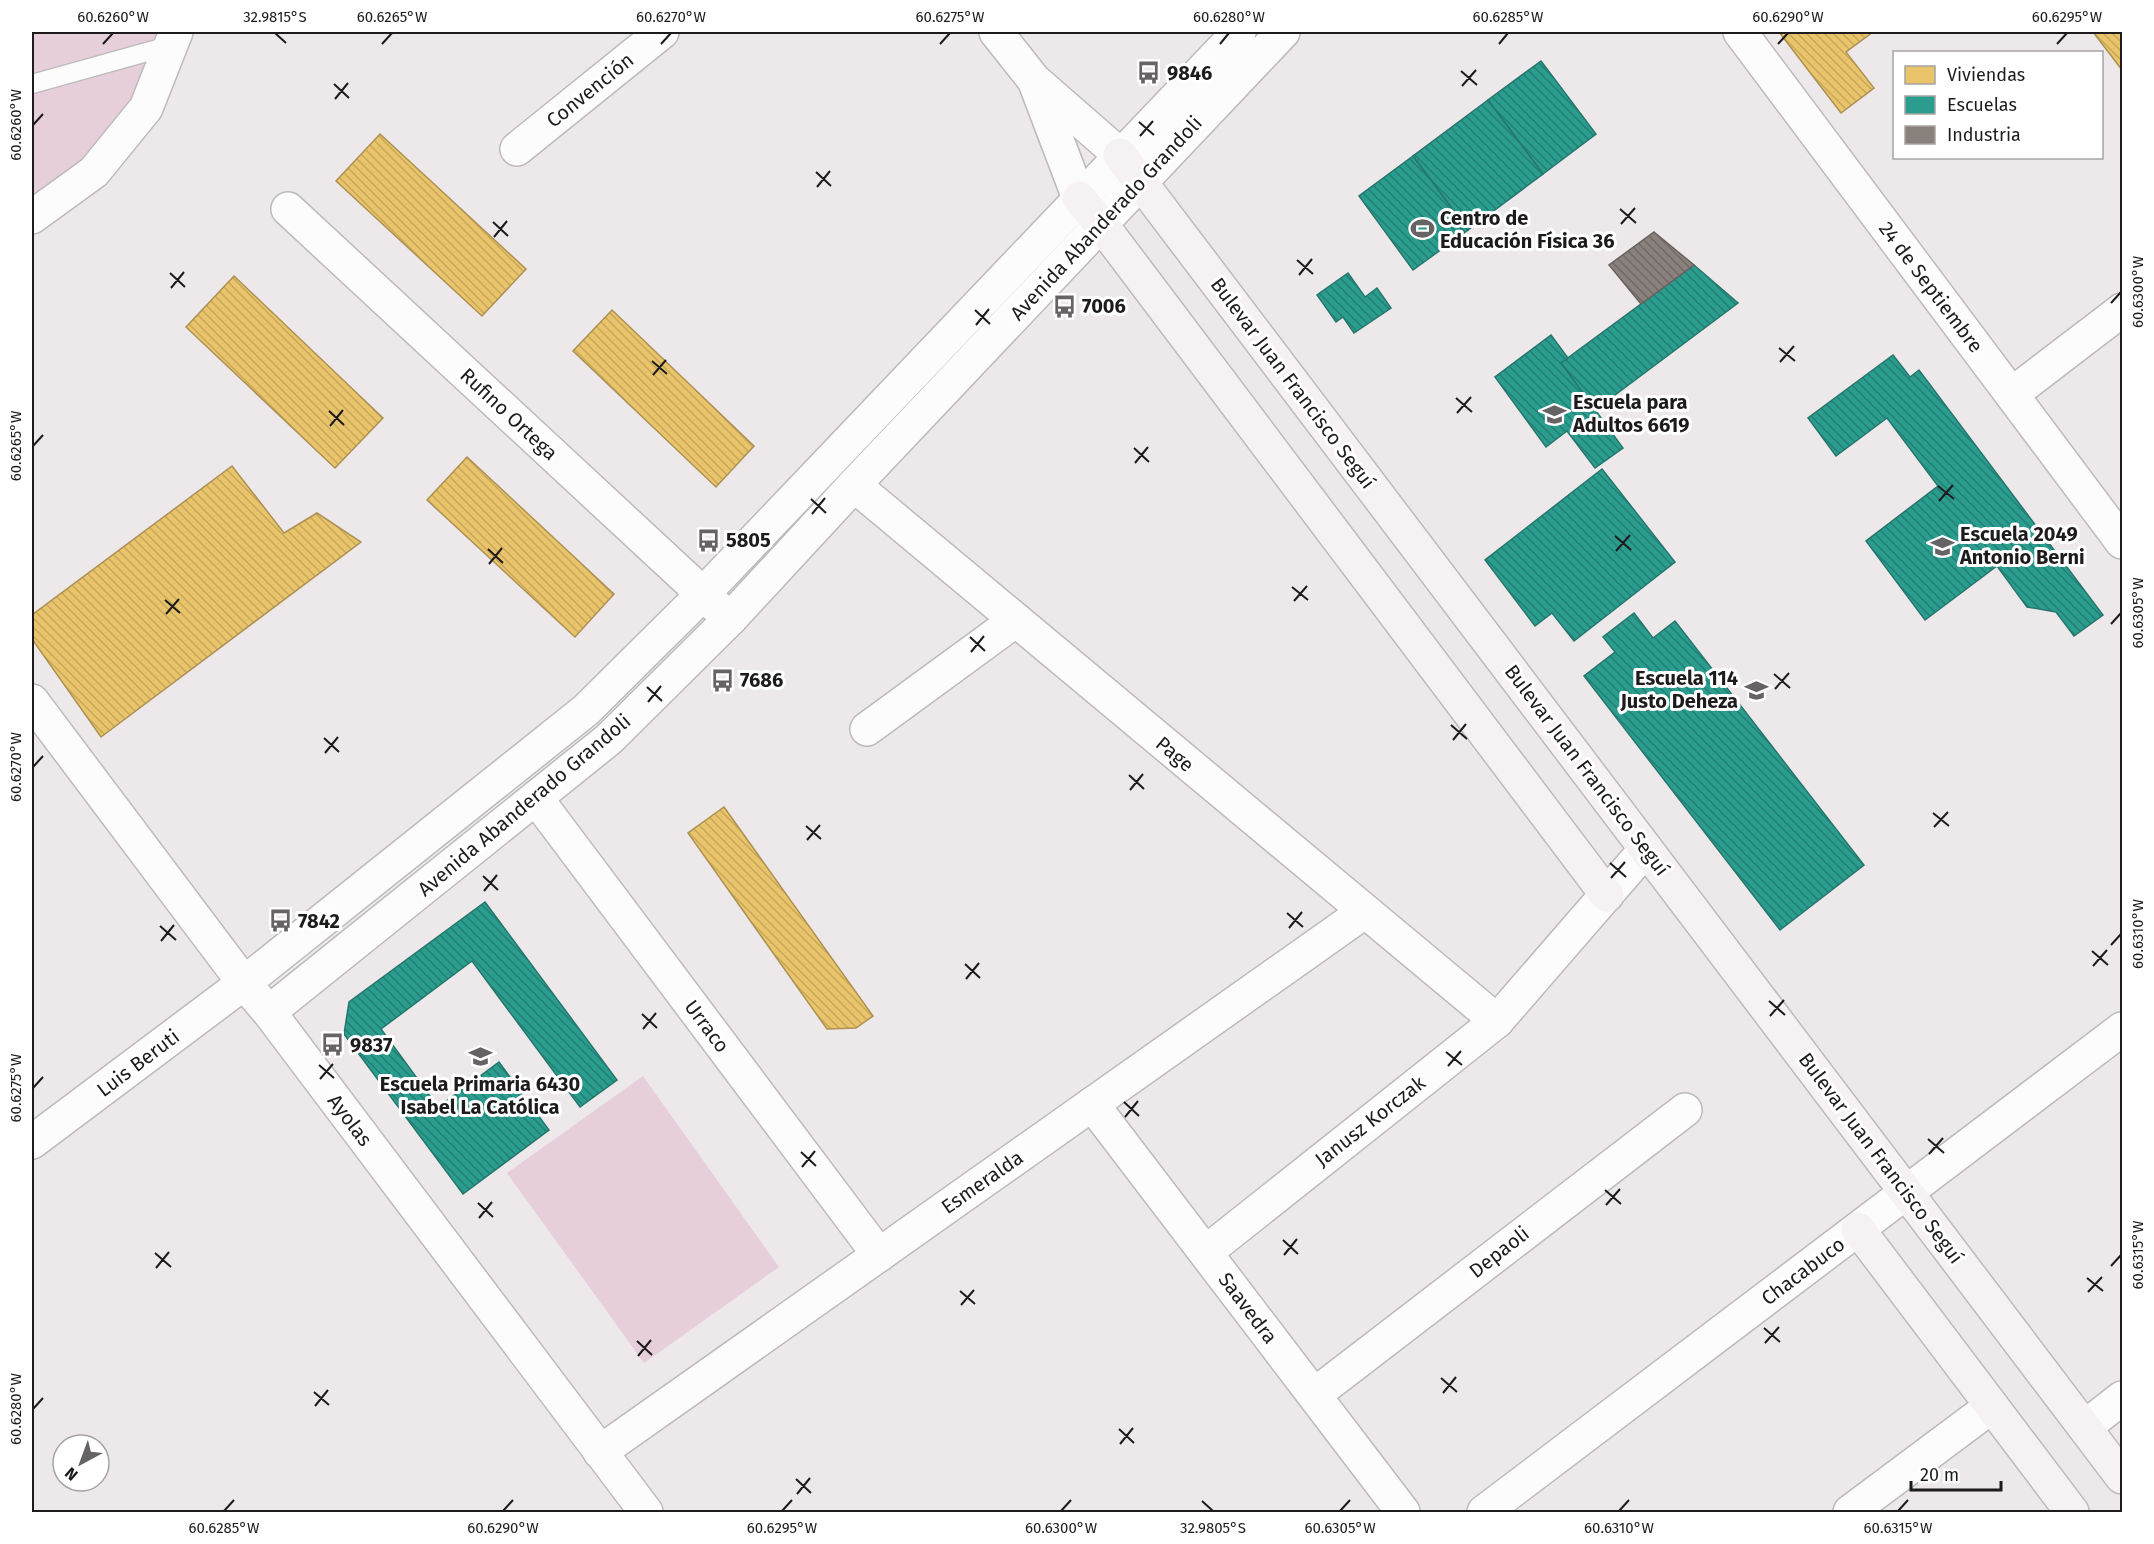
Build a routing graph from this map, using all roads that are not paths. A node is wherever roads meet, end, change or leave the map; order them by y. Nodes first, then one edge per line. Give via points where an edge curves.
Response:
1 (662, 32) edge
2 (996, 32) edge
3 (1239, 32) edge
4 (1283, 32) edge
5 (1740, 32) edge
6 (174, 38) edge
7 (1034, 80) junction
8 (32, 84) edge
9 (517, 149) dead end
10 (1120, 155) junction
11 (1141, 182) junction
12 (1079, 198) junction
13 (288, 209) dead end
14 (32, 217) edge
15 (1101, 224) junction
16 (2122, 310) edge
17 (2012, 394) junction
18 (854, 484) junction
19 (2122, 542) edge
20 (703, 594) junction
21 (730, 619) junction
22 (1016, 620) junction
23 (32, 700) edge
24 (867, 729) dead end
25 (536, 798) junction
26 (1646, 849) junction
27 (1607, 895) junction
28 (1364, 912) junction
29 (244, 983) junction
30 (269, 1012) junction
31 (1497, 1021) junction
32 (2122, 1029) edge
33 (1092, 1104) junction
34 (1685, 1110) dead end
35 (32, 1142) edge
36 (1907, 1192) junction
37 (1858, 1229) junction
38 (1206, 1252) junction
39 (879, 1255) junction
40 (1314, 1395) junction
41 (2122, 1398) edge
42 (1992, 1406) junction
43 (2085, 1427) junction
44 (600, 1452) junction
45 (2122, 1477) edge
46 (646, 1512) edge
47 (1403, 1512) edge
48 (1484, 1512) edge
49 (1850, 1512) edge
50 (2072, 1512) edge

1 - 9 street, Convención
2 - 7 street, Bulevar Juan Francisco Seguí
3 - 10 street, Avenida Abanderado Grandoli
4 - 11 street, Avenida Abanderado Grandoli
5 - 17 street, 24 de Septiembre
6 - 8 lane
6 - 14 street via 146,108 94,172
7 - 10 street, Bulevar Juan Francisco Seguí
7 - 12 street, Bulevar Juan Francisco Seguí
10 - 11 main road, Bulevar Juan Francisco Seguí
10 - 12 street, Avenida Abanderado Grandoli
11 - 15 street, Avenida Abanderado Grandoli
11 - 26 main road, Bulevar Juan Francisco Seguí
12 - 15 main road, Bulevar Juan Francisco Seguí
12 - 20 street, Avenida Abanderado Grandoli
13 - 20 street, Rufino Ortega
15 - 18 street, Avenida Abanderado Grandoli
15 - 27 main road, Bulevar Juan Francisco Seguí
16 - 17 street
17 - 19 street, 24 de Septiembre
18 - 21 street, Avenida Abanderado Grandoli
18 - 22 street, Page
20 - 21 street, Rufino Ortega
20 - 29 street, Avenida Abanderado Grandoli via 586,710
21 - 25 street, Avenida Abanderado Grandoli via 609,739
22 - 24 street
22 - 28 street, Page
23 - 29 street, Ayolas
25 - 30 street, Avenida Abanderado Grandoli
25 - 39 street, Urraco
26 - 27 street, Janusz Korczak
26 - 36 main road, Bulevar Juan Francisco Seguí
27 - 31 street, Janusz Korczak
28 - 31 street, Page
28 - 33 street, Esmeralda
29 - 30 street, Ayolas
29 - 35 street, Luis Beruti
30 - 44 street, Ayolas
31 - 38 street, Janusz Korczak
32 - 36 street, Chacabuco
33 - 38 street, Saavedra
33 - 39 street, Esmeralda
34 - 40 street, Depaoli
36 - 37 street, Chacabuco
36 - 43 main road, Bulevar Juan Francisco Seguí
37 - 42 main road
37 - 48 street, Chacabuco
38 - 40 street, Saavedra
39 - 44 street, Esmeralda
40 - 47 street, Saavedra
41 - 43 street
42 - 49 street
42 - 50 main road
43 - 45 main road, Bulevar Juan Francisco Seguí
44 - 46 street, Ayolas

